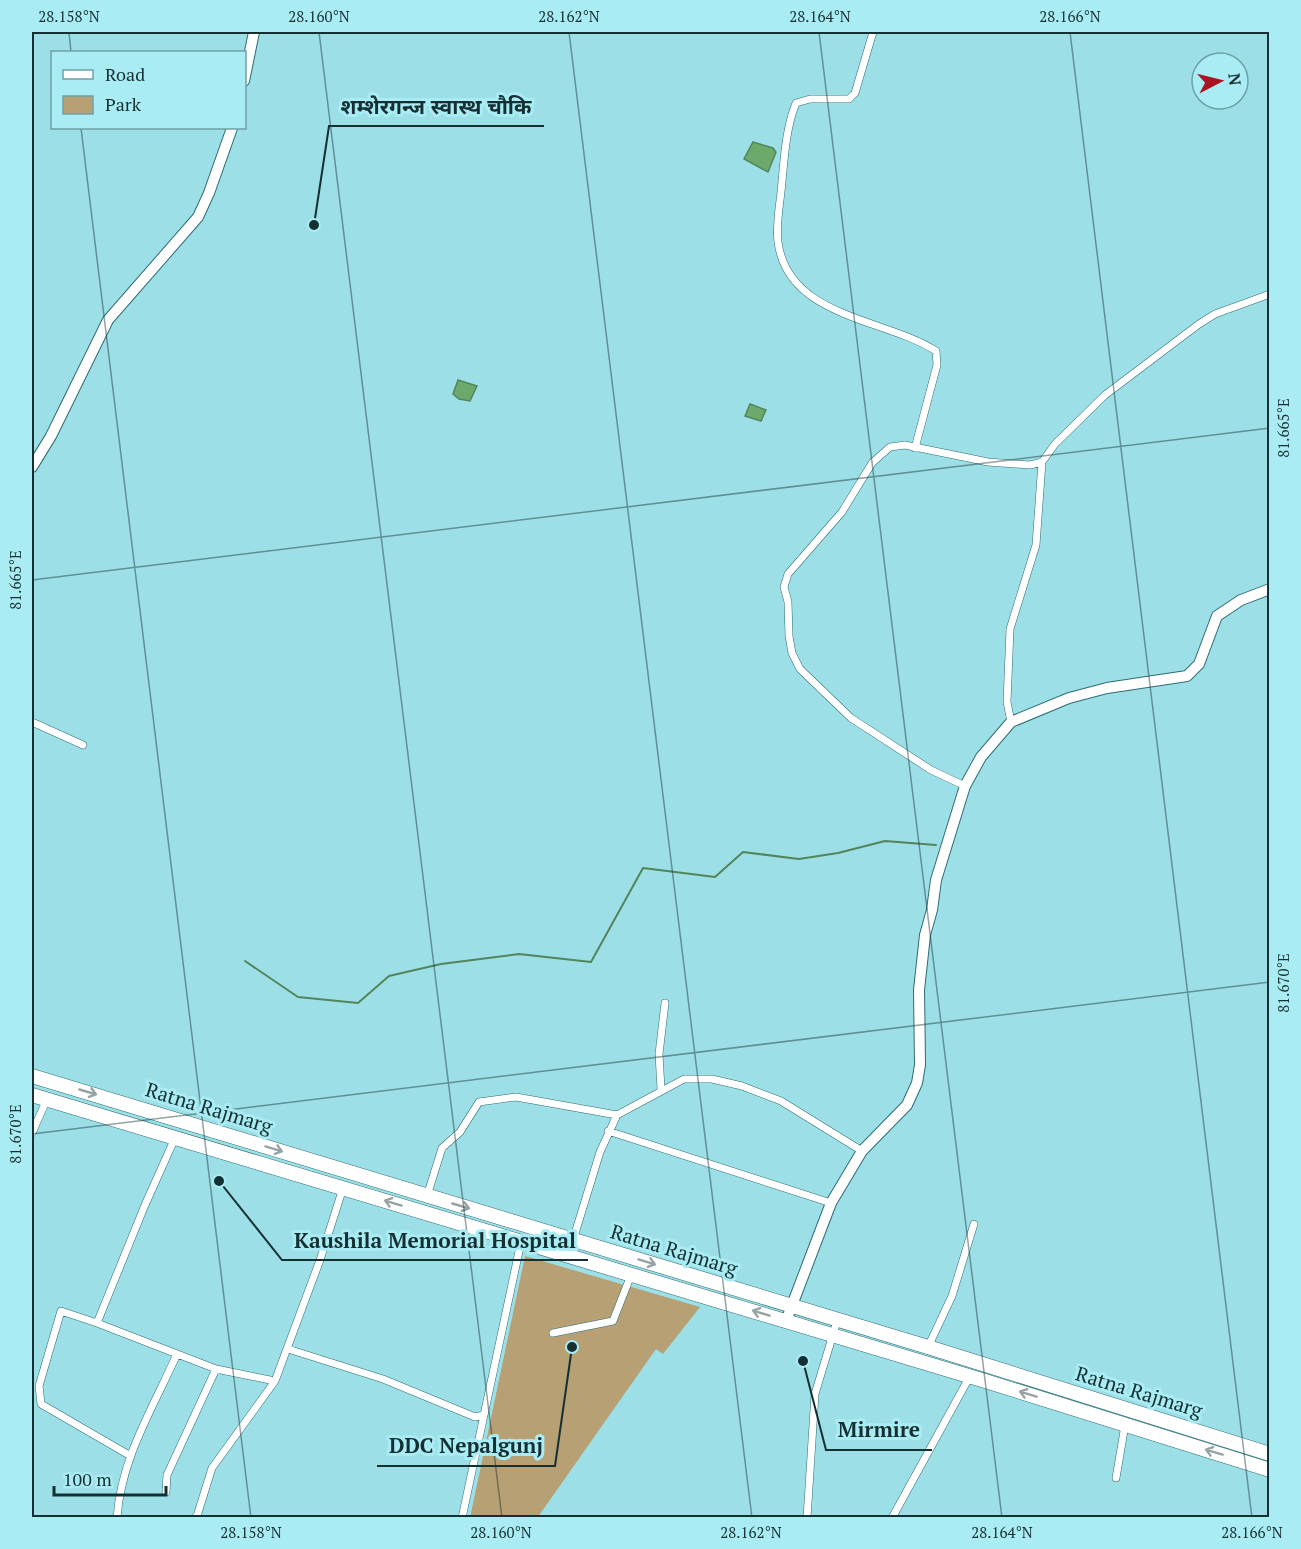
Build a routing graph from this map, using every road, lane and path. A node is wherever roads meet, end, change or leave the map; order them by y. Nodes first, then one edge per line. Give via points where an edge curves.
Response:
1 (254, 32) edge
2 (873, 32) edge
3 (246, 71) edge
4 (232, 129) edge
5 (1269, 294) edge
6 (915, 448) junction
7 (1042, 462) junction
8 (32, 467) edge
9 (1269, 589) edge
10 (32, 722) edge
11 (1011, 722) junction
12 (83, 745) dead end
13 (965, 786) junction
14 (665, 1003) dead end
15 (32, 1076) edge
16 (661, 1089) junction
17 (32, 1095) edge
18 (47, 1099) junction
19 (617, 1115) junction
20 (608, 1131) junction
21 (32, 1133) edge
22 (176, 1138) junction
23 (862, 1151) junction
24 (343, 1188) junction
25 (427, 1196) junction
26 (831, 1203) junction
27 (974, 1224) dead end
28 (573, 1240) junction
29 (521, 1242) junction
30 (631, 1275) junction
31 (792, 1305) junction
32 (786, 1321) junction
33 (837, 1321) junction
34 (97, 1323) junction
35 (553, 1333) dead end
36 (831, 1335) junction
37 (928, 1347) junction
38 (288, 1349) junction
39 (177, 1354) junction
40 (216, 1370) junction
41 (970, 1376) junction
42 (275, 1381) junction
43 (484, 1415) junction
44 (1125, 1425) junction
45 (1269, 1454) edge
46 (129, 1455) junction
47 (1269, 1470) edge
48 (1116, 1478) dead end
49 (166, 1492) dead end
50 (197, 1517) edge
51 (117, 1518) edge
52 (462, 1518) edge
53 (807, 1518) edge
54 (892, 1518) edge

1 - 3 street
2 - 6 street via 855,93 849,99 796,103 786,150 778,244 793,276 811,297 936,351 937,365
4 - 8 street via 198,218 108,320
5 - 7 street via 1199,324 1105,395
6 - 7 street via 987,462
6 - 13 street via 898,445 880,454 842,512 788,574 784,587 789,636 800,669 851,718 931,770
7 - 11 street via 1036,545 1010,629 1007,702
9 - 11 street via 1241,600 1217,616 1199,664 1186,676 1107,688 1069,698
10 - 12 street
11 - 13 street via 981,758
13 - 23 street via 943,849 925,935 919,990 917,1083 907,1105
14 - 16 street via 659,1053
15 -> 25 highway, Ratna Rajmarg
16 - 19 street
16 - 23 street via 684,1079 712,1079 742,1086 781,1101
17 - 18 highway, Ratna Rajmarg
18 - 21 street
18 - 22 highway, Ratna Rajmarg
19 - 20 street
19 - 25 street via 516,1097 478,1102 460,1132 442,1148
20 - 26 street
20 - 28 street
22 - 24 highway, Ratna Rajmarg
22 - 34 street
23 - 26 street
29 -> 24 highway, Ratna Rajmarg
24 - 38 street
25 -> 28 highway, Ratna Rajmarg
26 - 31 street
27 - 37 street via 952,1296
28 -> 31 highway, Ratna Rajmarg
29 - 30 highway, Ratna Rajmarg
29 - 43 street
32 -> 30 highway, Ratna Rajmarg
30 - 35 street via 613,1320
31 - 32 street
31 - 33 highway, Ratna Rajmarg
32 - 36 highway, Ratna Rajmarg
33 - 36 street
33 - 37 highway, Ratna Rajmarg
34 - 39 street
34 - 46 street via 61,1311 39,1386 41,1404
36 - 41 highway, Ratna Rajmarg
36 - 53 street via 815,1394
37 - 45 highway, Ratna Rajmarg
38 - 42 street
38 - 43 street via 383,1379 475,1417
39 - 40 street
39 - 46 street
40 - 42 street
40 - 49 street via 166,1475
44 -> 41 highway, Ratna Rajmarg
41 - 54 street
42 - 50 street via 212,1468
43 - 52 street
47 -> 44 highway, Ratna Rajmarg
44 - 48 street
46 - 51 street via 119,1488

